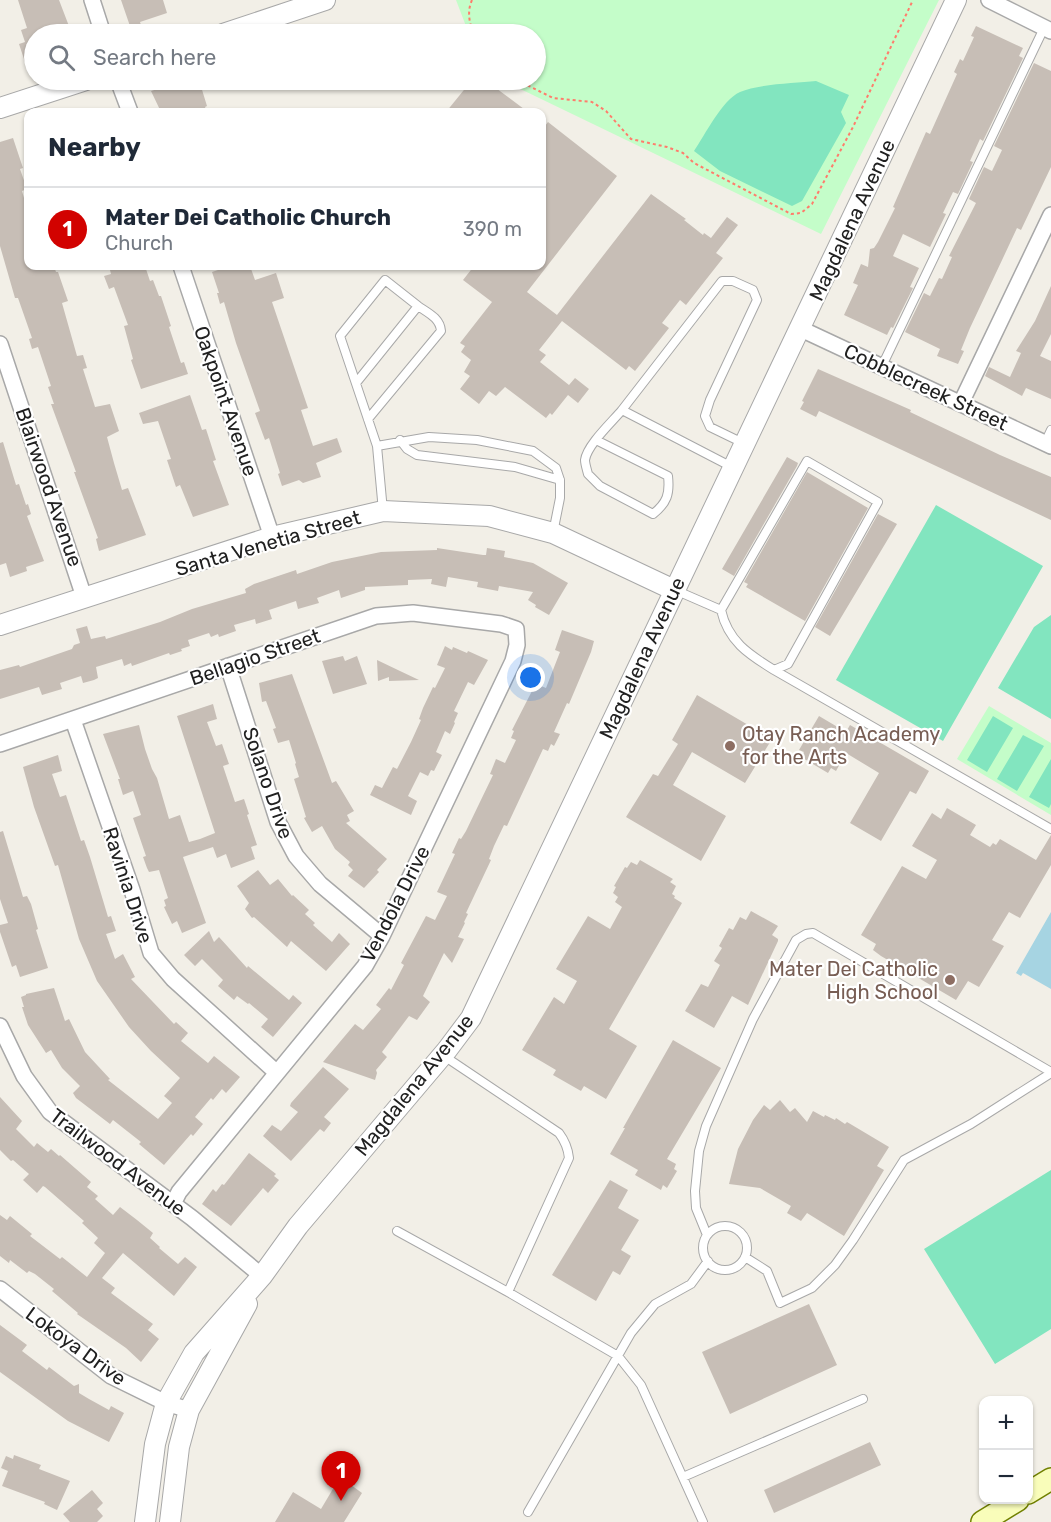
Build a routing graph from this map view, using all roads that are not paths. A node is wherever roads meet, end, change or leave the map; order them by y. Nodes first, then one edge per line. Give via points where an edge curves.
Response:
1 (92, 0) edge
2 (325, 0) edge
3 (956, 0) edge
4 (989, 0) edge
5 (293, 5) edge
6 (100, 24) edge
7 (247, 24) edge
8 (1047, 30) edge
9 (55, 90) edge
10 (122, 90) edge
11 (0, 108) edge
12 (128, 108) edge
13 (1051, 215) edge
14 (182, 270) edge
15 (418, 306) junction
16 (801, 328) junction
17 (0, 344) edge
18 (882, 366) junction
19 (356, 383) junction
20 (961, 403) junction
21 (622, 410) junction
22 (368, 419) junction
23 (596, 440) junction
24 (1049, 440) edge
25 (400, 441) junction
26 (745, 444) junction
27 (377, 446) junction
28 (734, 467) junction
29 (560, 480) junction
30 (383, 511) junction
31 (553, 533) junction
32 (272, 537) junction
33 (674, 590) junction
34 (84, 597) junction
35 (721, 610) junction
36 (0, 625) edge
37 (516, 629) joint
38 (228, 666) junction
39 (774, 670) junction
40 (73, 720) junction
41 (0, 744) edge
42 (1051, 829) edge
43 (382, 936) junction
44 (0, 1026) edge
45 (442, 1055) junction
46 (1051, 1072) edge
47 (277, 1073) junction
48 (173, 1204) junction
49 (397, 1231) dead end
50 (707, 1235) junction
51 (745, 1257) junction
52 (708, 1261) junction
53 (262, 1276) junction
54 (0, 1289) edge
55 (508, 1292) junction
56 (618, 1356) junction
57 (863, 1399) dead end
58 (166, 1403) junction
59 (189, 1410) junction
60 (683, 1477) junction
61 (1051, 1479) edge
62 (1033, 1490) edge
63 (1011, 1504) edge
64 (528, 1512) dead end
65 (145, 1522) edge
66 (170, 1522) edge
67 (703, 1522) edge
68 (982, 1522) edge

1 - 6 street
2 - 5 street
3 - 16 street, Magdalena Avenue
4 - 8 street
5 - 7 street
8 - 18 lane
9 - 11 street
10 - 12 street
13 - 20 street
14 - 32 street, Oakpoint Avenue
15 - 19 lane
15 - 19 lane via 385,280 340,336
15 - 22 lane via 435,317 441,331
16 - 18 street, Cobblecreek Street
16 - 26 street, Magdalena Avenue
17 - 34 street, Blairwood Avenue
18 - 20 street, Cobblecreek Street
19 - 22 lane
20 - 24 street, Cobblecreek Street
21 - 23 lane
21 - 26 lane via 722,281 733,281 753,290 757,300 705,416 710,427
21 - 28 lane
22 - 27 lane
23 - 23 lane via 585,460 588,474 600,486 653,514 664,505 670,491 668,476
25 - 27 lane
25 - 29 lane via 417,455 515,467
25 - 29 lane via 429,437 533,451 556,468
26 - 28 street, Magdalena Avenue
27 - 30 lane
28 - 33 street, Magdalena Avenue
29 - 31 lane
30 - 31 street, Santa Venetia Street via 489,516
30 - 32 street, Santa Venetia Street
31 - 33 street, Santa Venetia Street
32 - 34 street, Santa Venetia Street
33 - 35 lane
33 - 45 street, Magdalena Avenue via 471,1018
34 - 36 street, Santa Venetia Street
35 - 39 lane via 725,627 746,652
35 - 39 lane via 807,462 878,502 788,664
37 - 38 street, Bellagio Street via 413,613 376,616
37 - 43 street, Vendola Drive via 518,645 513,661
38 - 40 street, Bellagio Street
38 - 43 street, Solano Drive via 278,822 296,856 320,884
39 - 42 lane
40 - 41 street, Bellagio Street
40 - 47 street, Ravinia Drive via 151,953 173,979
43 - 47 street, Vendola Drive via 364,966
44 - 48 street, Trailwood Avenue via 24,1076 50,1112
45 - 53 street, Magdalena Avenue via 298,1226
45 - 55 lane via 559,1133 568,1149 568,1158
46 - 50 lane via 813,933 806,934 796,940 753,1019 706,1126 695,1191 696,1208
46 - 51 lane via 971,1124 904,1160 853,1240 813,1288 780,1303 767,1271
47 - 48 street, Vendola Drive
48 - 53 street, Trailwood Avenue
49 - 55 lane
50 - 51 lane via 725,1226 739,1231 746,1243
50 - 52 lane via 704,1248
51 - 52 lane via 727,1269
52 - 56 lane via 691,1284 655,1304
53 - 58 street, Magdalena Avenue via 194,1353
53 - 59 street, Magdalena Avenue
54 - 58 street, Lokoya Drive via 111,1376
55 - 56 lane
56 - 60 lane via 641,1385
56 - 64 lane
57 - 60 lane
58 - 59 street, Lokoya Drive
58 - 65 street, Magdalena Avenue via 154,1444
59 - 66 street, Magdalena Avenue via 179,1447
60 - 67 lane
61 - 62 main road
63 - 68 main road

